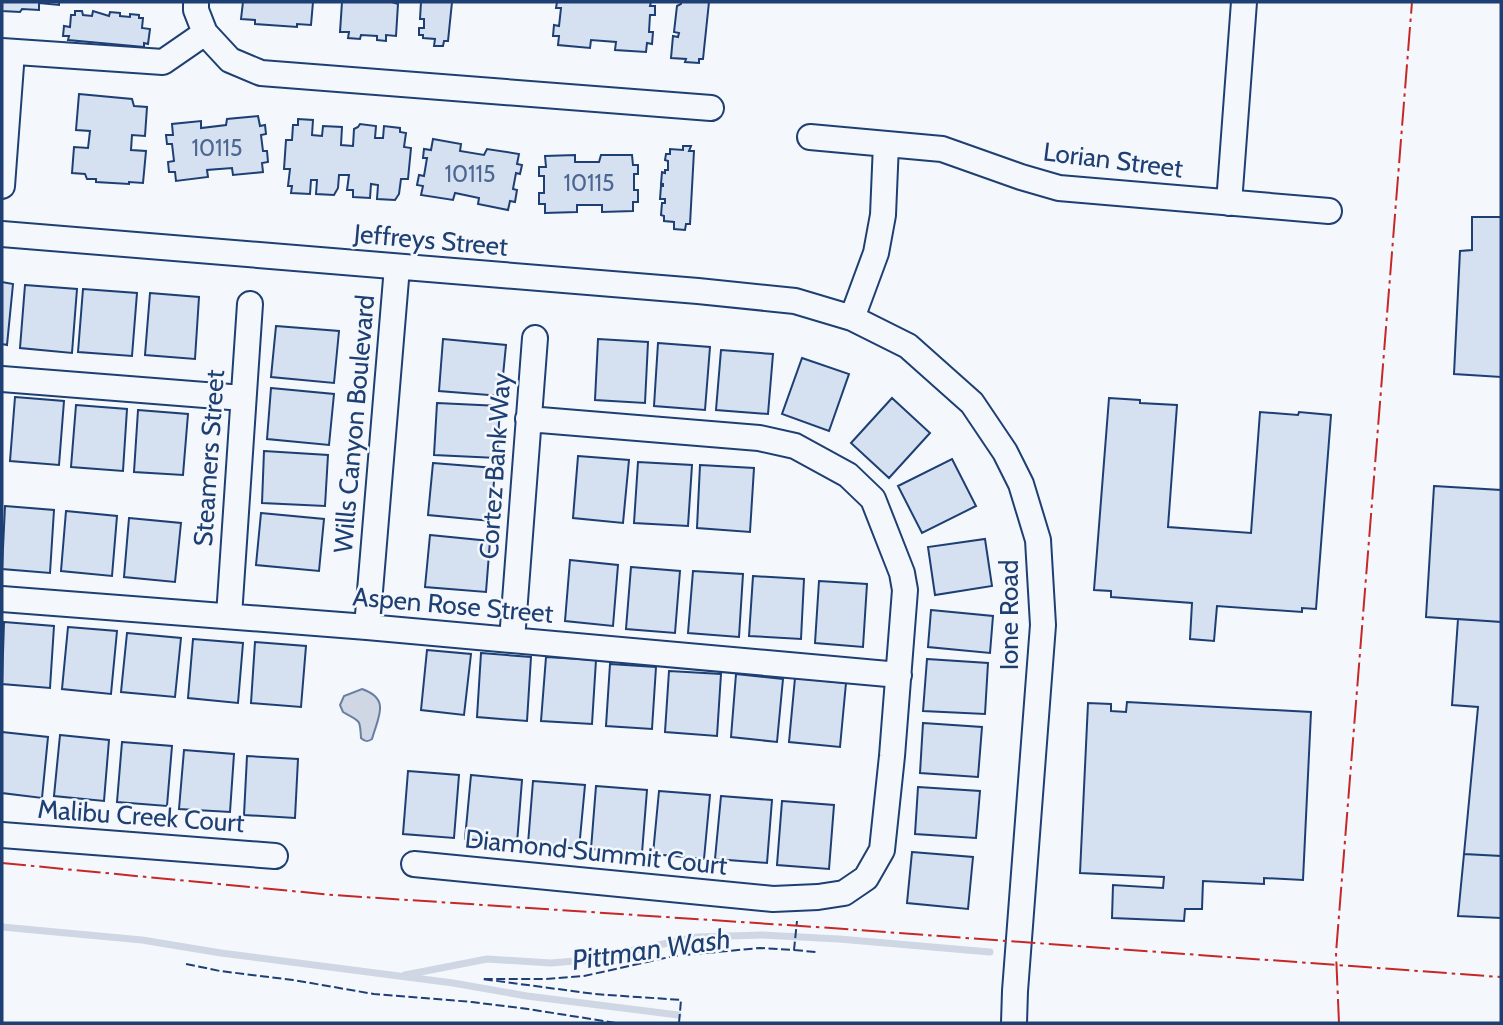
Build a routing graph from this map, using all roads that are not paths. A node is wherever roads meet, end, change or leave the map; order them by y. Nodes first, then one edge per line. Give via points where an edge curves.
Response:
1 (196, 2) edge
2 (1244, 2) edge
3 (205, 33) junction
4 (7, 51) edge
5 (711, 108) dead end
6 (810, 137) dead end
7 (886, 144) junction
8 (2, 186) edge
9 (1229, 203) junction
10 (1329, 211) dead end
11 (2, 234) edge
12 (397, 267) junction
13 (250, 304) dead end
14 (852, 318) junction
15 (535, 338) dead end
16 (2, 379) edge
17 (243, 398) junction
18 (528, 419) junction
19 (2, 598) edge
20 (229, 616) junction
21 (367, 627) junction
22 (512, 640) junction
23 (899, 675) junction
24 (2, 835) edge
25 (275, 856) dead end
26 (414, 864) dead end
27 (1014, 1023) edge

1 - 3 street
2 - 9 street
3 - 4 street via 163,62
3 - 5 street via 230,60 261,73
4 - 8 street
6 - 7 street, Lorian Street
7 - 9 street, Lorian Street via 942,149 1059,188
7 - 14 street via 876,253
9 - 10 street, Lorian Street
11 - 12 street, Jeffreys Street
12 - 14 street, Jeffreys Street via 795,301
12 - 21 street, Wills Canyon Boulevard
13 - 17 street, Steamers Street
14 - 27 street, Ione Road via 908,346 972,403 1011,463 1038,540 1043,629
15 - 18 street, Cortez Bank Way
16 - 17 street
17 - 20 street, Steamers Street
18 - 22 street, Cortez Bank Way
18 - 23 street, Diamond Summit Court via 759,438 796,446 848,475 873,499 902,573
19 - 20 street, Aspen Rose Street
20 - 21 street, Aspen Rose Street
21 - 22 street, Aspen Rose Street
22 - 23 street, Aspen Rose Street
23 - 26 street, Diamond Summit Court via 882,850 866,878 844,893 773,899
24 - 25 street, Malibu Creek Court

